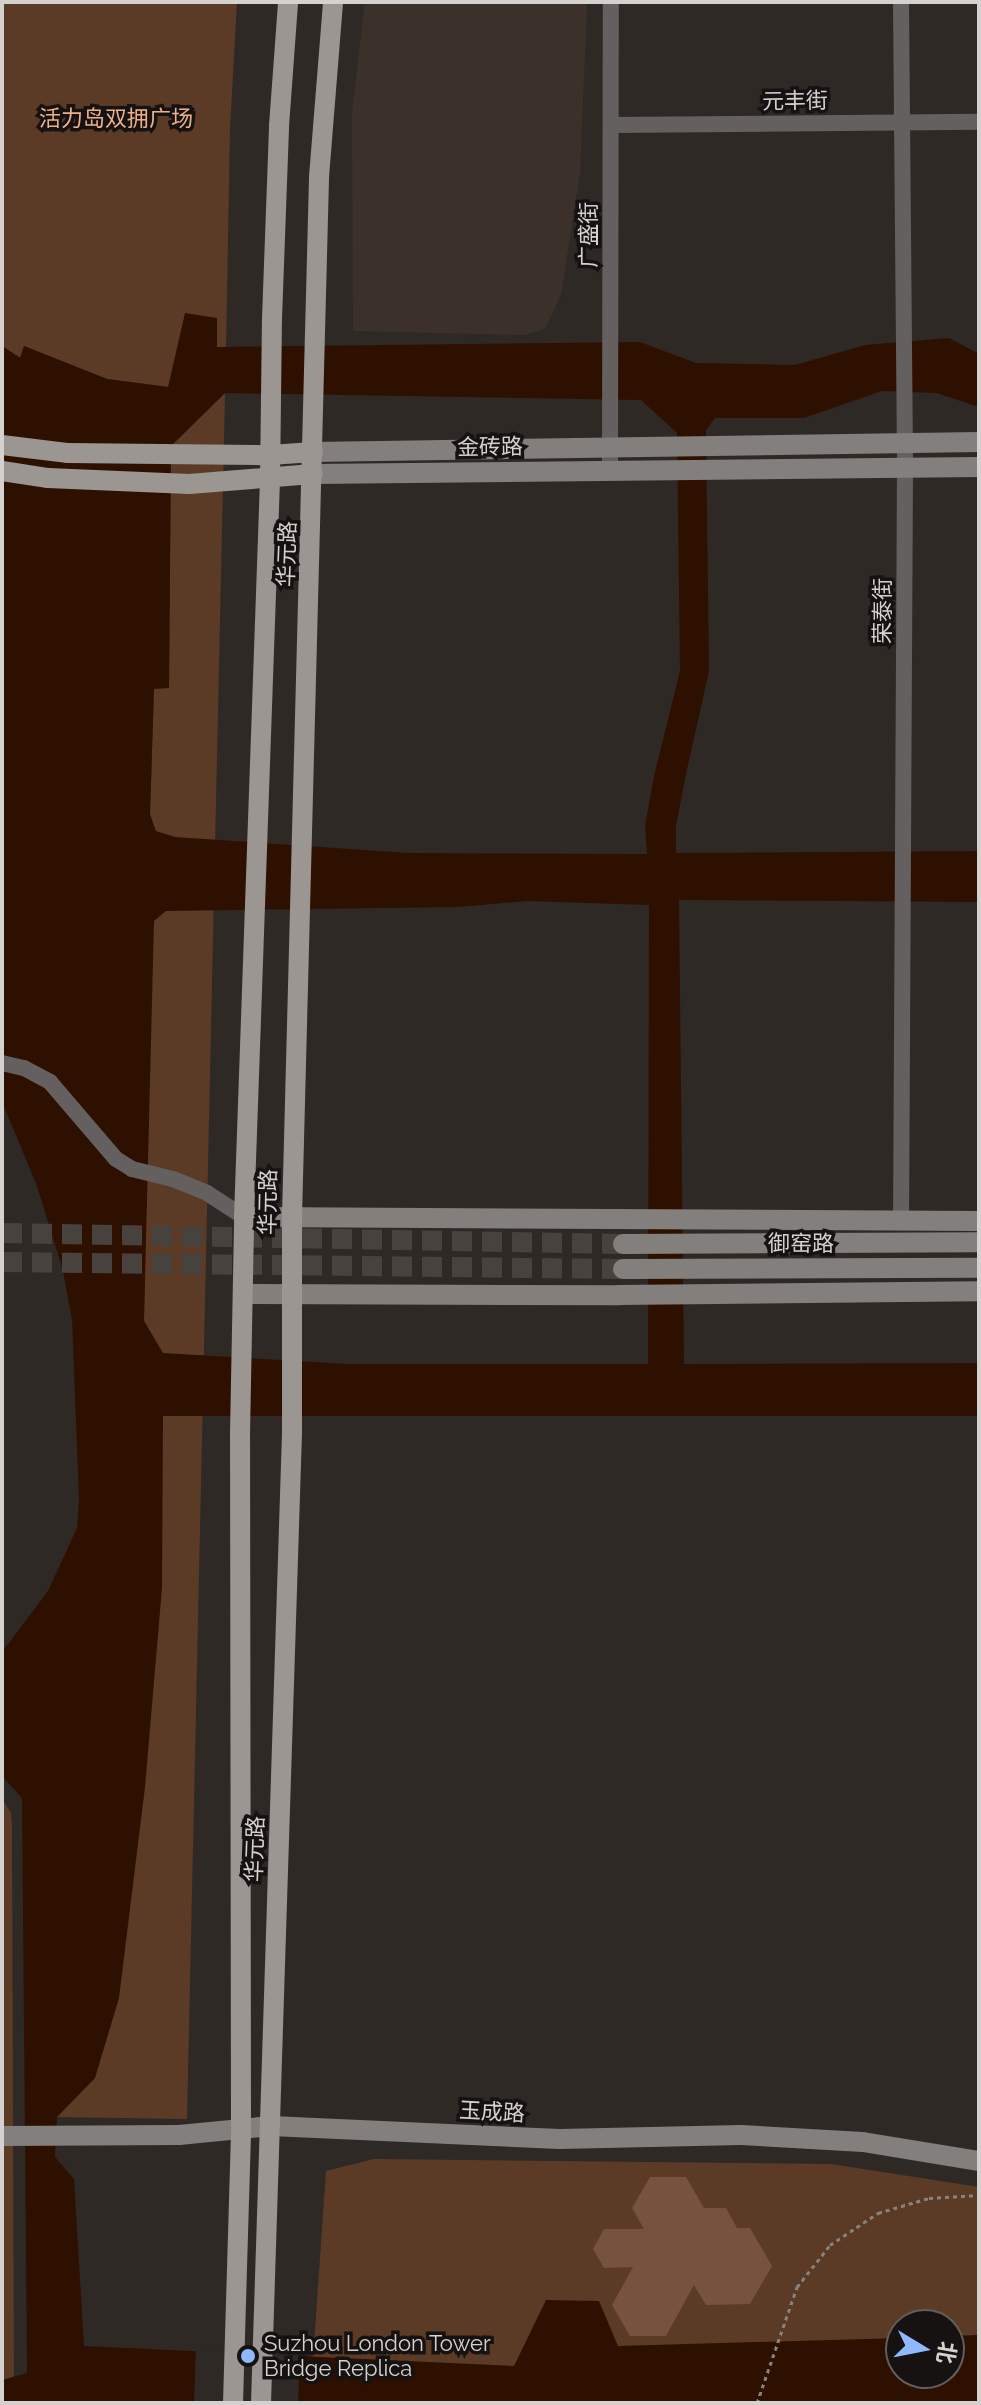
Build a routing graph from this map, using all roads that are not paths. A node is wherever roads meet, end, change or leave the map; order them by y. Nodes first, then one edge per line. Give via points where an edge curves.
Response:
1 (288, 2) edge
2 (333, 2) edge
3 (611, 2) edge
4 (901, 2) edge
5 (902, 122) junction
6 (979, 122) edge
7 (611, 125) junction
8 (979, 442) edge
9 (904, 443) junction
10 (2, 445) edge
11 (611, 448) junction
12 (313, 452) junction
13 (270, 455) junction
14 (716, 457) junction
15 (905, 467) junction
16 (979, 467) edge
17 (610, 469) junction
18 (2, 471) edge
19 (313, 474) junction
20 (270, 480) junction
21 (2, 1063) edge
22 (244, 1217) junction
23 (292, 1217) junction
24 (901, 1220) junction
25 (979, 1221) edge
26 (979, 1242) edge
27 (623, 1244) tunnel mouth
28 (979, 1268) edge
29 (623, 1269) tunnel mouth
30 (979, 1291) edge
31 (244, 1294) junction
32 (291, 1295) junction
33 (271, 2126) junction
34 (241, 2128) junction
35 (2, 2136) edge
36 (979, 2161) edge
37 (233, 2403) edge
38 (261, 2403) edge

1 - 13 main road, 华元路 via 279,126
2 - 12 main road, 华元路 via 319,177
3 - 7 street, 广盛街
4 - 5 street, 荣泰街
5 - 6 street, 元丰街
5 - 7 street, 元丰街
5 - 9 street, 荣泰街
7 - 11 street, 广盛街
8 - 9 street, 金砖路
9 - 14 street, 金砖路
9 - 15 street, 荣泰街
10 - 13 main road, 金砖路 via 67,453
11 - 12 street, 金砖路
11 - 14 street, 金砖路 via 664,448
11 - 17 street, 广盛街
12 - 13 main road, 金砖路
12 - 19 main road, 华元路
13 - 20 main road, 华元路
14 - 15 street, 金砖路
14 - 17 street, 金砖路 via 662,470
15 - 16 street, 金砖路
15 - 24 street, 荣泰街
17 - 19 street, 金砖路
18 - 20 main road, 金砖路 via 189,484
19 - 20 main road, 金砖路
19 - 23 main road, 华元路
20 - 22 main road, 华元路
21 - 22 street via 50,1082 116,1159 207,1193
22 - 23 street
22 - 31 main road, 华元路
23 - 24 street
23 - 32 main road, 华元路
24 - 25 street
26 - 27 street, 御窑路
28 - 29 street, 御窑路
30 - 32 street
31 - 32 street
31 - 34 main road, 华元路
32 - 33 main road, 华元路 via 292,1434
33 - 34 street, 玉成路
33 - 36 street, 玉成路 via 560,2139 741,2135 863,2142
33 - 38 main road, 华元路
34 - 35 street, 玉成路 via 179,2135
34 - 37 main road, 华元路

